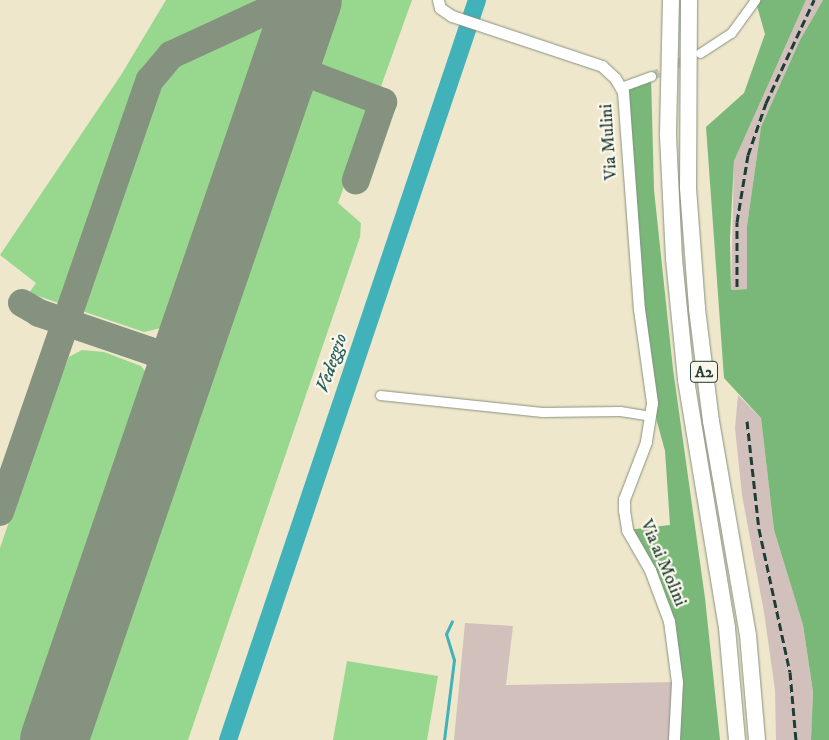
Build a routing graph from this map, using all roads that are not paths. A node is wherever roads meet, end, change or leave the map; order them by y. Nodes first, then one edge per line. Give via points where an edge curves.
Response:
1 (671, 0) edge
2 (689, 0) edge
3 (755, 0) edge
4 (440, 5) edge
5 (700, 53) tunnel mouth
6 (651, 76) tunnel mouth
7 (621, 87) junction
8 (380, 395) dead end
9 (652, 403) joint
10 (651, 416) junction
11 (674, 740) edge
12 (737, 740) edge
13 (757, 740) edge

1 - 12 highway, A2 via 668,127 674,259 686,380 727,628
2 - 13 highway, A2 via 688,188 696,300 711,421 748,635
3 - 5 street via 731,33
4 - 7 street, Via Mulini via 499,32 602,66 610,71
6 - 7 street
7 - 9 street, Via Mulini via 625,105 639,309
8 - 10 street via 542,412 620,412
9 - 10 street, Via ai Molini
10 - 11 street, Via ai Molini via 646,442 624,499 624,510 627,530 650,570 669,621 677,682

